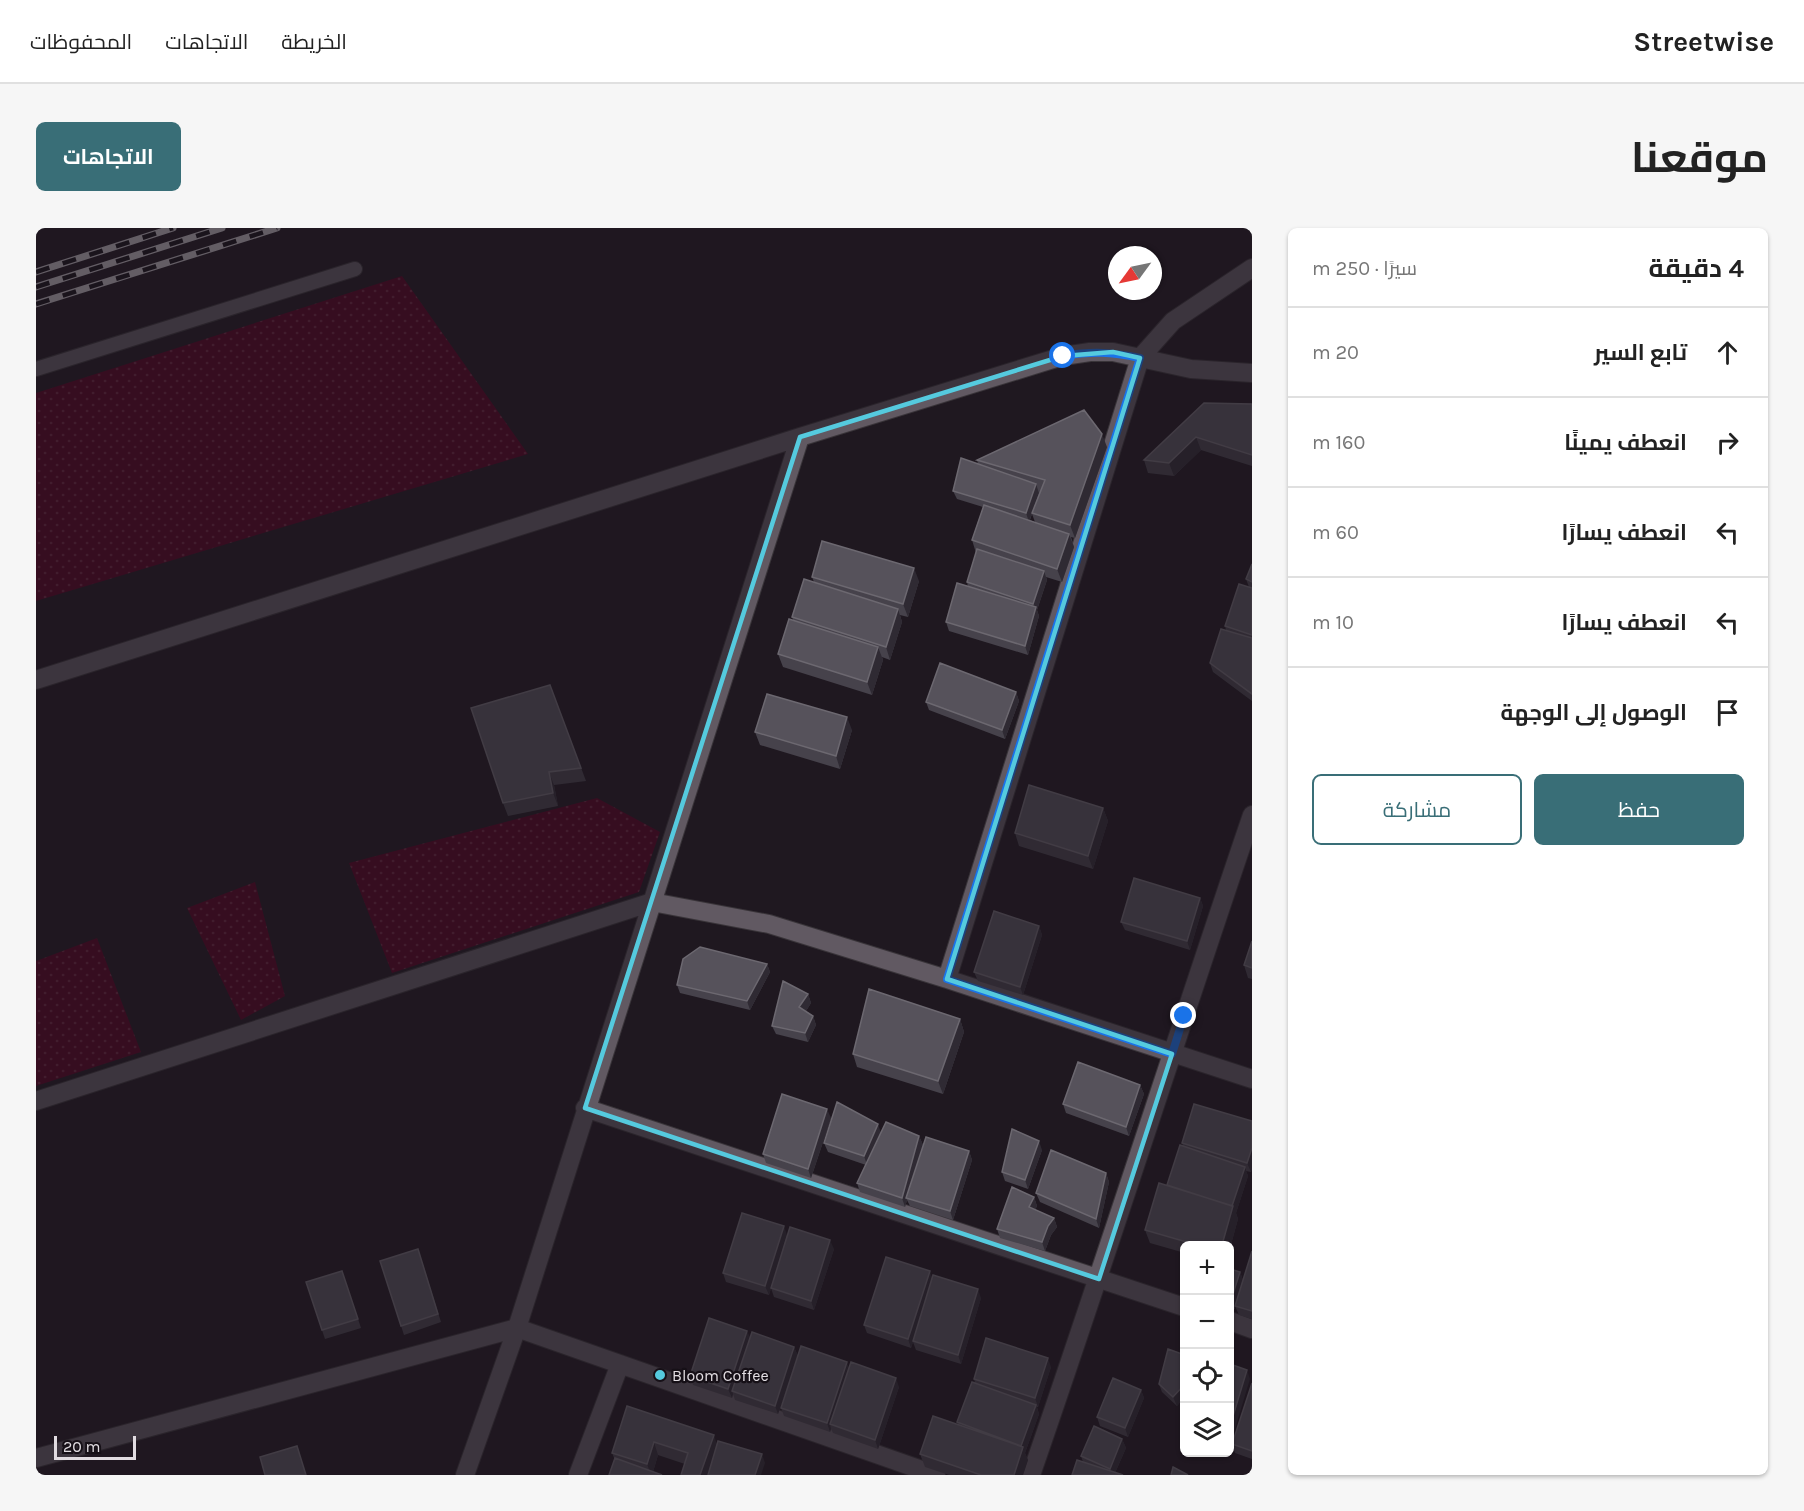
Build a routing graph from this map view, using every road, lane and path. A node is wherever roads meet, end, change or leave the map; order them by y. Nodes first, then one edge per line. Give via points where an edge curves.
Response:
1 (1252, 268) edge
2 (355, 269) dead end
3 (1140, 358) junction
4 (36, 369) edge
5 (1252, 373) edge
6 (800, 437) junction
7 (36, 680) edge
8 (1252, 815) edge
9 (652, 902) junction
10 (947, 979) junction
11 (1172, 1054) junction
12 (1252, 1079) edge
13 (36, 1101) edge
14 (585, 1108) junction
15 (1099, 1279) junction
16 (1180, 1305) edge
17 (1234, 1323) edge
18 (517, 1328) junction
19 (1252, 1329) edge
20 (620, 1364) junction
21 (36, 1458) edge
22 (465, 1475) edge
23 (578, 1475) edge
24 (936, 1475) edge
25 (1031, 1475) edge

1 - 3 street via 1173,321
2 - 4 lane
3 - 5 street via 1191,369
3 - 6 street via 1113,352 1063,356
3 - 10 street
6 - 7 street
6 - 9 street
8 - 11 street
9 - 10 street via 769,924
9 - 13 street
9 - 14 street
10 - 11 street
11 - 12 street
11 - 15 street
14 - 15 street
14 - 18 street
15 - 16 street
15 - 25 street
17 - 19 street
18 - 20 street
18 - 21 street
18 - 22 street
20 - 23 street
20 - 24 street

